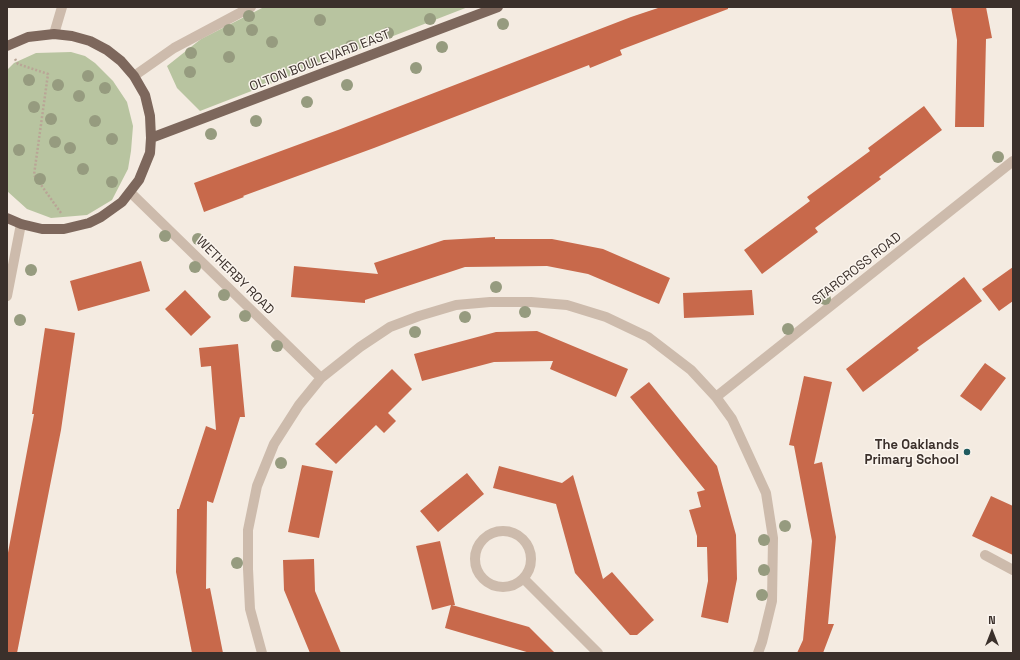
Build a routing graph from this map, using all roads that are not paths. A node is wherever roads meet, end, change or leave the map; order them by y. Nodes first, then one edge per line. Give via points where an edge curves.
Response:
1 (62, 7) edge
2 (252, 7) edge
3 (498, 7) edge
4 (54, 34) junction
5 (9, 50) edge
6 (134, 76) junction
7 (152, 138) junction
8 (1013, 161) edge
9 (131, 192) junction
10 (7, 218) edge
11 (21, 224) junction
12 (7, 296) edge
13 (320, 378) junction
14 (716, 397) junction
15 (985, 555) dead end
16 (1013, 570) edge
17 (524, 579) junction
18 (262, 653) edge
19 (598, 653) edge
20 (758, 653) edge

1 - 4 street
2 - 6 street via 174,48
3 - 7 main road, OLTON BOULEVARD EAST
4 - 5 main road via 28,37
4 - 6 main road via 90,41 122,61
6 - 7 main road via 146,102
7 - 9 main road via 145,167
8 - 14 street, STARCROSS ROAD
9 - 11 main road via 112,211 89,223 64,229 42,229
9 - 13 street, WETHERBY ROAD
10 - 11 main road
11 - 12 street
13 - 14 street via 390,327 419,316 456,305 531,302 567,305 606,317 648,337 691,370
13 - 18 street via 274,444 256,493 248,530 250,609
14 - 20 street via 732,419 766,493 773,538 772,601
15 - 16 street
17 - 17 street via 532,562 528,544 512,532 499,531 485,537 479,544 475,558 478,574 491,585 511,587
17 - 19 street

